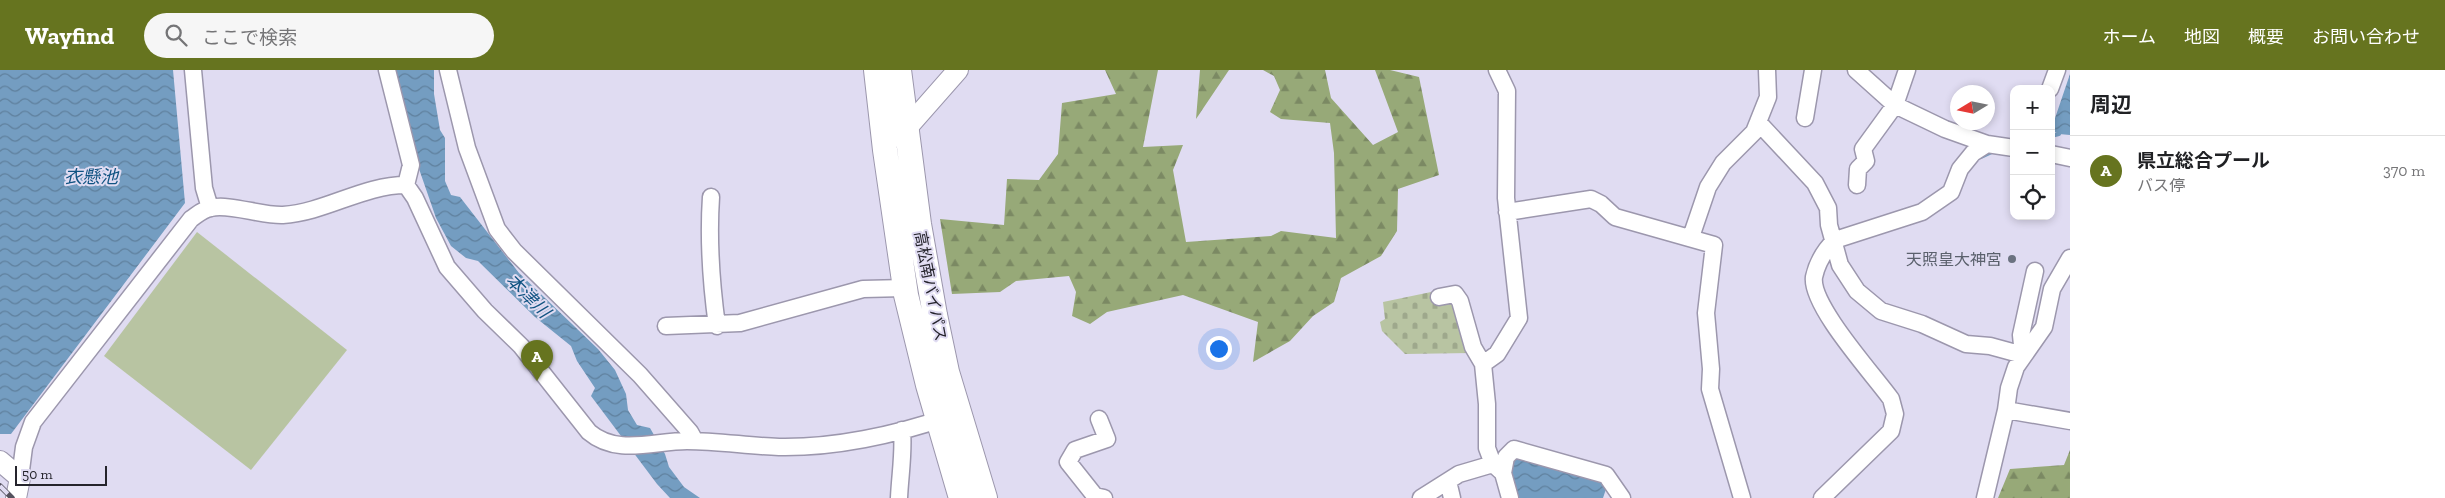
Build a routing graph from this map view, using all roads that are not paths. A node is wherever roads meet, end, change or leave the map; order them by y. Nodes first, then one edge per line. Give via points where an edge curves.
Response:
1 (193, 70) edge
2 (387, 70) edge
3 (876, 70) edge
4 (899, 70) edge
5 (958, 70) edge
6 (1497, 70) edge
7 (1767, 70) edge
8 (1813, 70) edge
9 (1856, 70) edge
10 (1907, 70) edge
11 (2057, 70) edge
12 (453, 71) edge
13 (2051, 85) edge
14 (1896, 105) junction
15 (1805, 118) dead end
16 (1758, 122) junction
17 (906, 131) junction
18 (1988, 144) junction
19 (2010, 147) edge
20 (885, 150) junction
21 (2055, 155) edge
22 (2070, 158) edge
23 (406, 185) junction
24 (1857, 185) dead end
25 (711, 197) dead end
26 (210, 208) junction
27 (1507, 212) junction
28 (1691, 237) junction
29 (1834, 240) junction
30 (2070, 258) edge
31 (2036, 271) dead end
32 (905, 288) junction
33 (1439, 297) dead end
34 (666, 326) dead end
35 (717, 326) junction
36 (2023, 355) junction
37 (1483, 364) junction
38 (2006, 410) junction
39 (961, 412) junction
40 (938, 420) junction
41 (1100, 420) dead end
42 (2070, 421) edge
43 (902, 430) junction
44 (688, 441) junction
45 (0, 460) edge
46 (1498, 469) junction
47 (20, 478) junction
48 (1448, 481) junction
49 (1098, 497) edge
50 (16, 498) edge
51 (899, 498) edge
52 (961, 498) edge
53 (985, 498) edge
54 (1420, 498) edge
55 (1452, 498) edge
56 (1510, 498) edge
57 (1622, 498) edge
58 (1742, 498) edge
59 (1822, 498) edge
60 (1985, 498) edge

1 - 26 street via 204,188
2 - 23 street via 411,165
3 - 20 highway, 高松南バイパス
4 - 17 highway, 高松南バイパス
5 - 17 main road
6 - 27 street via 1507,91
7 - 16 street via 1768,97
8 - 15 street
9 - 14 street
10 - 14 street
11 - 13 street
12 - 44 street via 467,148 497,229 514,251 640,375 690,432
14 - 18 street
14 - 24 street via 1863,149 1866,161 1858,169
16 - 28 street via 1754,132 1723,163 1708,188
16 - 29 street via 1815,183 1828,208
17 - 20 main road
17 - 39 highway, 高松南バイパス via 935,315
18 - 19 street
18 - 29 street via 1973,153 1960,169 1950,192 1922,212
20 - 32 highway, 高松南バイパス
21 - 22 street
23 - 26 street via 391,185 359,193 299,214
23 - 44 street via 447,267 520,346 589,432 598,440 625,446
25 - 35 street via 711,280
26 - 47 street via 191,219 34,422 24,447
27 - 28 street via 1591,199 1615,217
27 - 37 street via 1519,318 1497,354
28 - 58 street via 1714,245 1706,313 1710,389
29 - 36 street via 1840,265 1857,291 1882,310 1966,344 1990,346
29 - 59 street via 1818,264 1814,278 1817,296 1890,400 1895,414 1891,431
30 - 36 street via 2052,289 2044,327
31 - 36 street via 2021,335
32 - 35 street via 863,289 740,323
32 - 40 highway, 高松南バイパス
33 - 37 street via 1455,294 1460,301 1473,347
34 - 35 street
36 - 38 street via 2009,388
37 - 46 street via 1487,448
38 - 42 street
38 - 60 street
39 - 40 street
39 - 53 highway, 高松南バイパス
40 - 43 street
40 - 52 highway, 高松南バイパス
41 - 49 street via 1108,439 1075,450 1068,462
43 - 44 street via 803,447
43 - 51 street
45 - 47 main road
46 - 48 street via 1460,474
46 - 56 street
46 - 57 street via 1514,449 1606,475
47 - 50 main road
48 - 54 street
48 - 55 street

